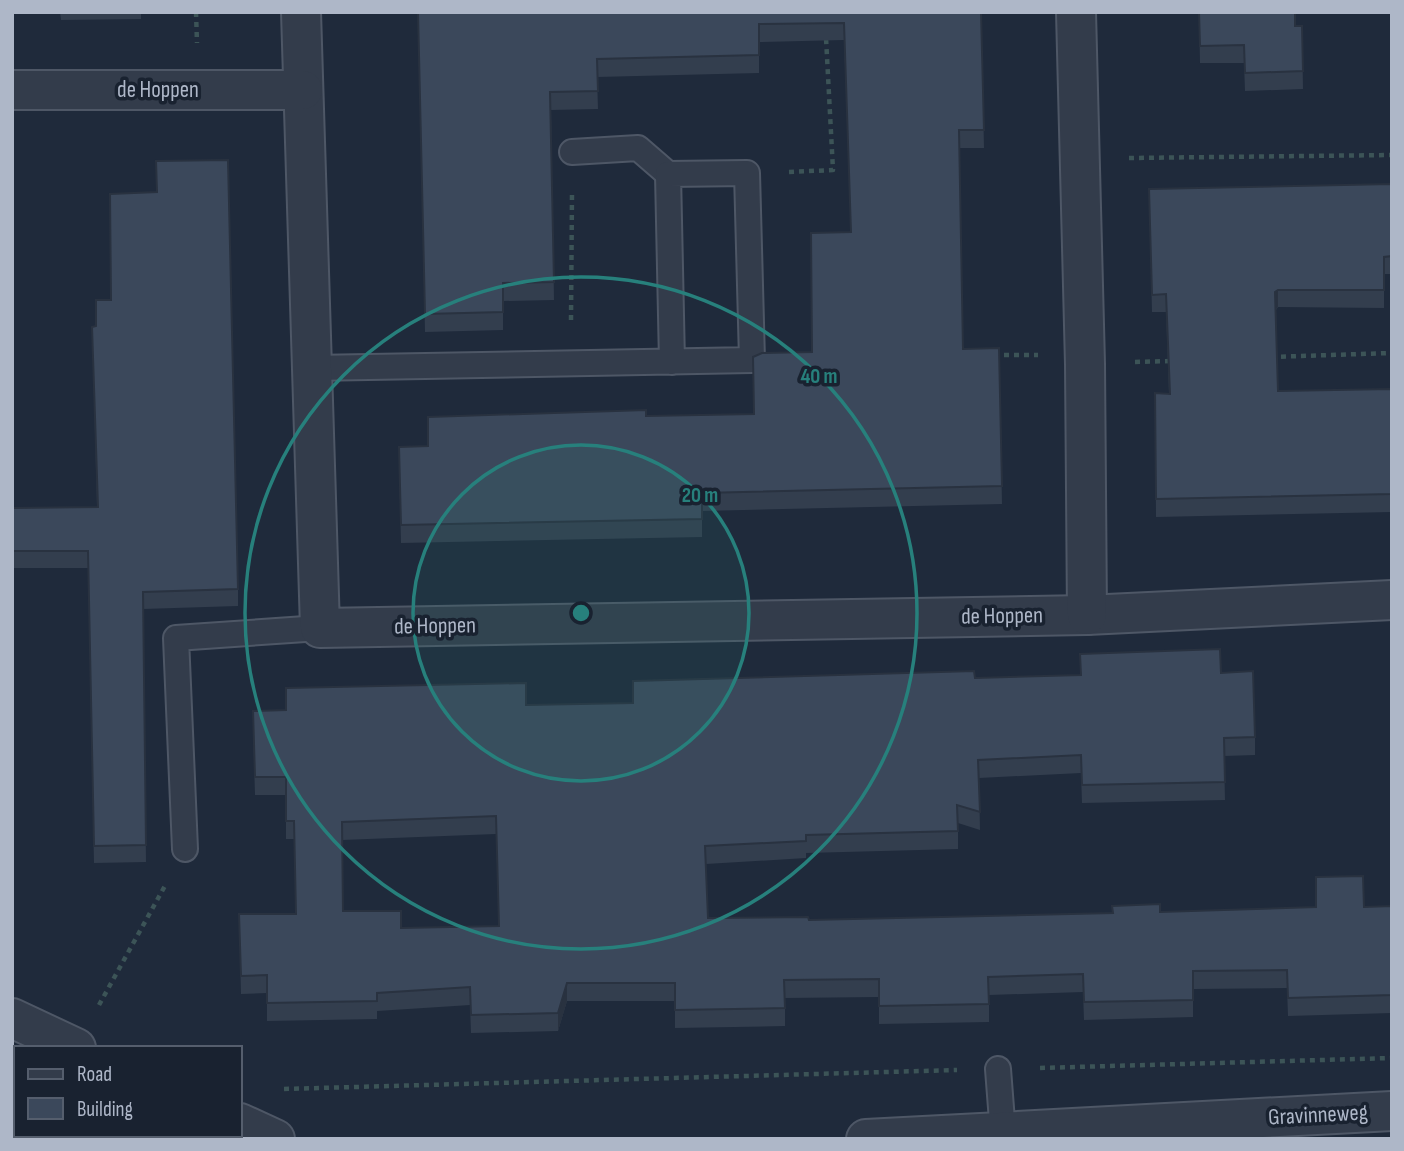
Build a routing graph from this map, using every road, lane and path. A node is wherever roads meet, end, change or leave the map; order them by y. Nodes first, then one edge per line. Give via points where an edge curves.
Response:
1 (301, 12) edge
2 (1076, 12) edge
3 (826, 25) edge
4 (12, 90) edge
5 (303, 90) junction
6 (572, 152) dead end
7 (1392, 155) edge
8 (1079, 159) junction
9 (747, 173) junction
10 (668, 174) junction
11 (1392, 353) edge
12 (988, 356) edge
13 (1266, 358) edge
14 (1085, 359) junction
15 (1183, 360) edge
16 (672, 362) junction
17 (312, 368) junction
18 (1392, 600) edge
19 (1087, 615) junction
20 (320, 628) junction
21 (185, 849) joint
22 (12, 1018) edge
23 (72, 1046) edge
24 (77, 1046) edge
25 (1392, 1058) edge
26 (998, 1069) junction
27 (274, 1096) dead end
28 (1392, 1111) edge
29 (242, 1123) edge
30 (1003, 1136) edge
31 (275, 1139) edge
32 (866, 1139) edge

1 - 5 street
2 - 8 street
3 - 9 path via 833,170
4 - 5 street, de Hoppen
5 - 17 street
6 - 10 lane via 638,148
7 - 8 path
8 - 14 street
9 - 10 lane
9 - 16 lane via 752,359
10 - 16 lane
11 - 13 path
12 - 14 path
14 - 15 path
14 - 19 street
16 - 17 lane
17 - 20 street
18 - 19 street, de Hoppen
19 - 20 street, de Hoppen
20 - 21 lane via 176,638
21 - 24 path
22 - 23 street
25 - 26 path
26 - 27 path via 286,1088
26 - 30 lane
28 - 30 street, Gravinneweg
29 - 31 street
30 - 32 street, Gravinneweg

